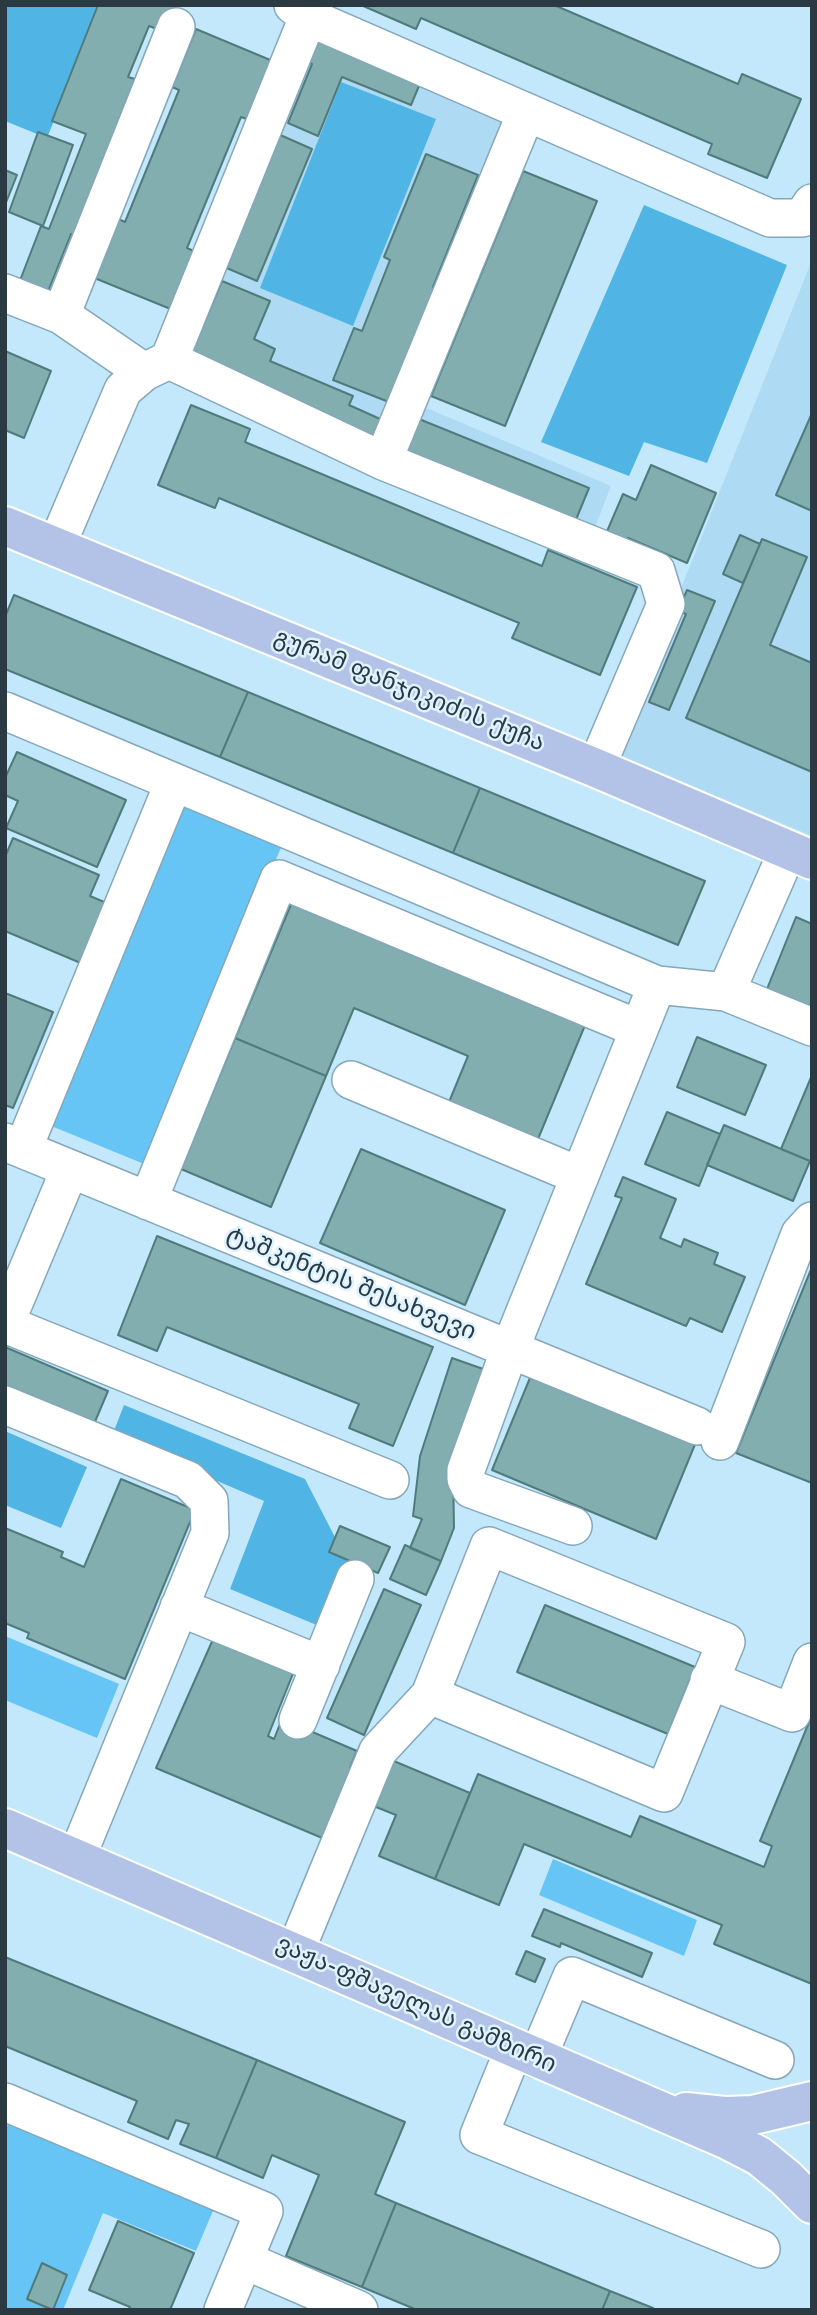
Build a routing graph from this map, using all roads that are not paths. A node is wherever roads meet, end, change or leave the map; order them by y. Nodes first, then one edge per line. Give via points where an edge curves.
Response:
1 (300, 11) edge
2 (176, 27) dead end
3 (526, 113) junction
4 (812, 202) edge
5 (5, 293) edge
6 (61, 315) junction
7 (156, 366) junction
8 (383, 461) junction
9 (5, 526) edge
10 (56, 547) junction
11 (5, 711) edge
12 (596, 768) junction
13 (174, 782) junction
14 (800, 855) edge
15 (657, 985) junction
16 (726, 992) junction
17 (812, 1027) edge
18 (639, 1029) junction
19 (351, 1080) dead end
20 (14, 1146) edge
21 (70, 1168) junction
22 (580, 1176) junction
23 (148, 1201) junction
24 (812, 1221) edge
25 (5, 1324) edge
26 (510, 1349) junction
27 (5, 1405) edge
28 (390, 1480) dead end
29 (573, 1526) dead end
30 (355, 1579) dead end
31 (180, 1607) junction
32 (812, 1662) edge
33 (321, 1665) junction
34 (709, 1680) junction
35 (430, 1695) junction
36 (298, 1720) dead end
37 (5, 1828) edge
38 (76, 1859) junction
39 (295, 1952) junction
40 (526, 2054) junction
41 (775, 2060) dead end
42 (812, 2101) edge
43 (5, 2102) edge
44 (659, 2110) junction
45 (812, 2204) edge
46 (761, 2249) dead end
47 (244, 2260) junction
48 (223, 2310) edge
49 (359, 2310) edge

1 - 3 street
1 - 7 street
2 - 6 street
3 - 4 street via 769,218 802,218
3 - 8 street
5 - 6 street
6 - 7 street
7 - 8 street
7 - 10 street via 123,390
8 - 12 street via 656,572 666,604
9 - 10 main road, გურამ ფანჯიკიძის ქუჩა
10 - 12 main road, გურამ ფანჯიკიძის ქუჩა
11 - 13 street
12 - 14 main road, გურამ ფანჯიკიძის ქუჩა
13 - 15 street
13 - 20 street
14 - 16 street
15 - 16 street
15 - 18 street
16 - 17 street
18 - 22 street
18 - 23 street via 279,879
19 - 22 street
20 - 21 street, ტაშკენტის შესახვევი
21 - 23 street, ტაშკენტის შესახვევი
21 - 25 street
22 - 26 street
23 - 26 street, ტაშკენტის შესახვევი
24 - 26 street, ტაშკენტის შესახვევი via 800,1234 709,1434
25 - 28 street
26 - 29 street via 466,1479 471,1489 482,1494
27 - 31 street via 188,1480 209,1501 210,1533
30 - 33 street
31 - 33 street
31 - 38 street
32 - 34 street via 792,1713
33 - 36 street
34 - 35 street via 664,1793
34 - 35 street via 726,1642 489,1546
35 - 39 street via 378,1751
37 - 38 main road, ვაჟა-ფშაველას გამზირი
38 - 39 main road, ვაჟა-ფშაველას გამზირი
39 - 40 main road, ვაჟა-ფშაველას გამზირი
40 - 41 street via 572,1976
40 - 44 main road, ვაჟა-ფშაველას გამზირი
40 - 46 street via 479,2135
42 - 44 main road via 753,2115
43 - 47 street via 264,2211
44 - 45 main road, ვაჟა-ფშაველას გამზირი via 759,2156
47 - 48 street
47 - 49 street

